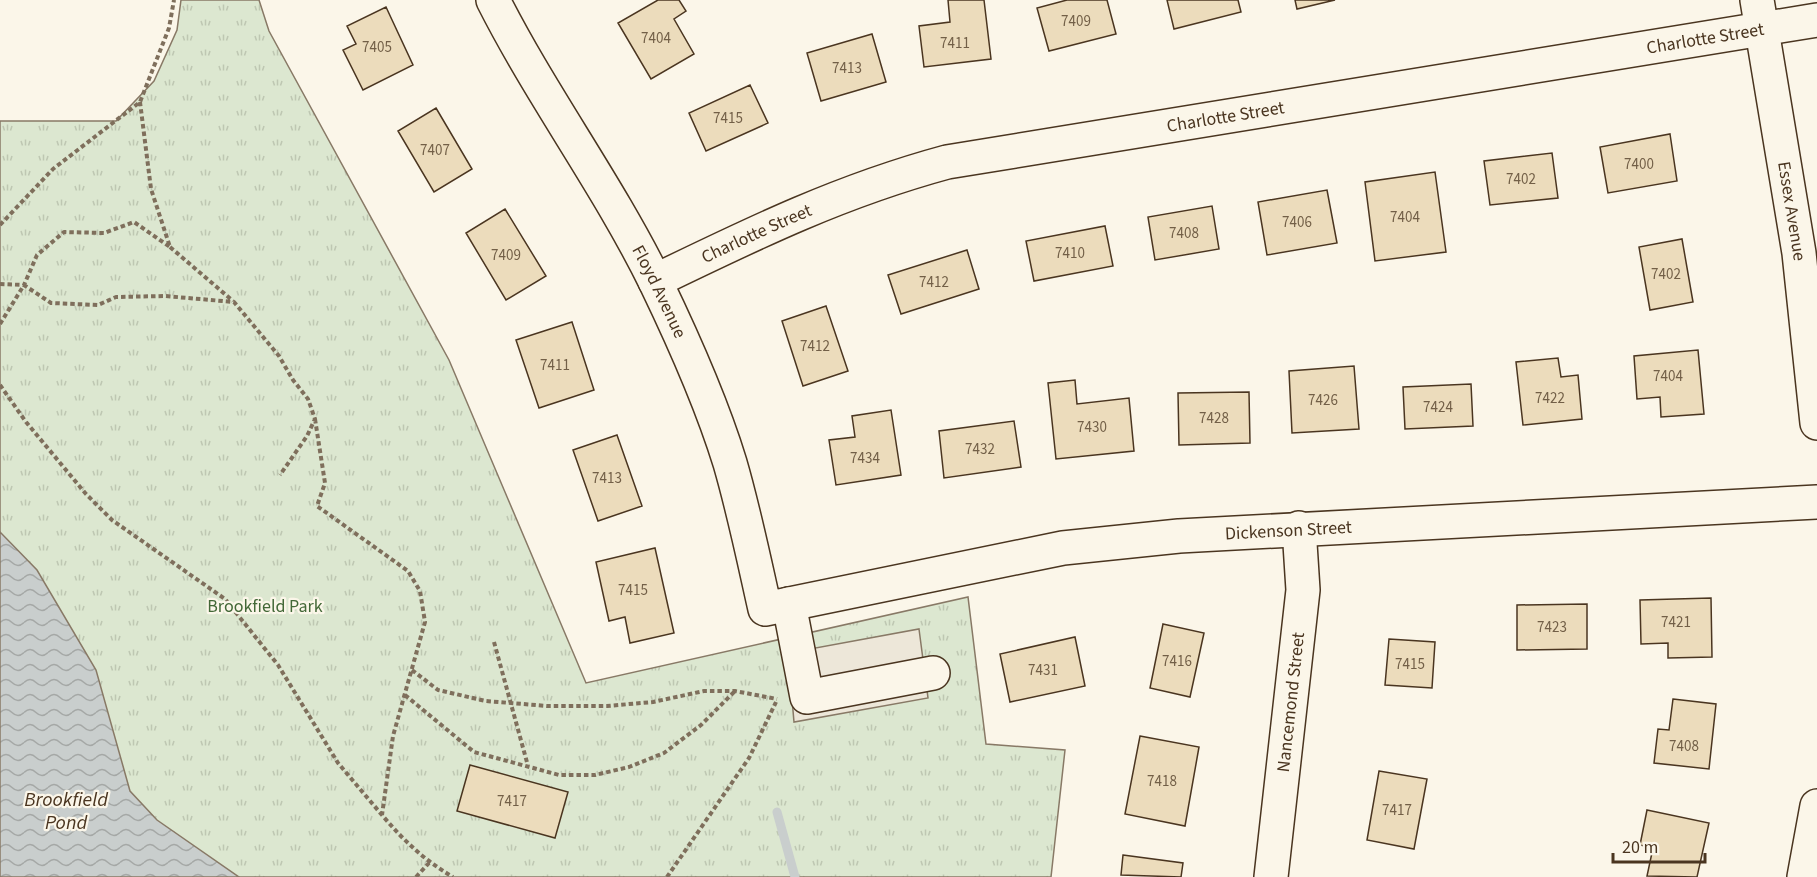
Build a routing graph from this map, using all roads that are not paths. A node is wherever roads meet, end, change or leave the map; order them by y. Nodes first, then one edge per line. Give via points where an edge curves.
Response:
1 (493, 0) edge
2 (1760, 14) edge
3 (1817, 20) edge
4 (655, 281) junction
5 (1817, 423) edge
6 (1817, 502) edge
7 (1299, 528) junction
8 (777, 606) junction
9 (933, 673) dead end
10 (1817, 806) edge
11 (1271, 877) edge
12 (1804, 877) edge

1 - 4 street, Floyd Avenue via 521,55 615,206
2 - 3 street, Charlotte Street
2 - 4 street, Charlotte Street via 947,162 885,178 831,199
2 - 5 street, Essex Avenue via 1799,253
4 - 8 street, Floyd Avenue via 687,349
6 - 7 street, Dickenson Street
7 - 8 street, Dickenson Street via 1064,548
7 - 11 street, Nancemond Street via 1302,590
8 - 9 street, Floyd Avenue via 800,661 807,697
10 - 12 street

